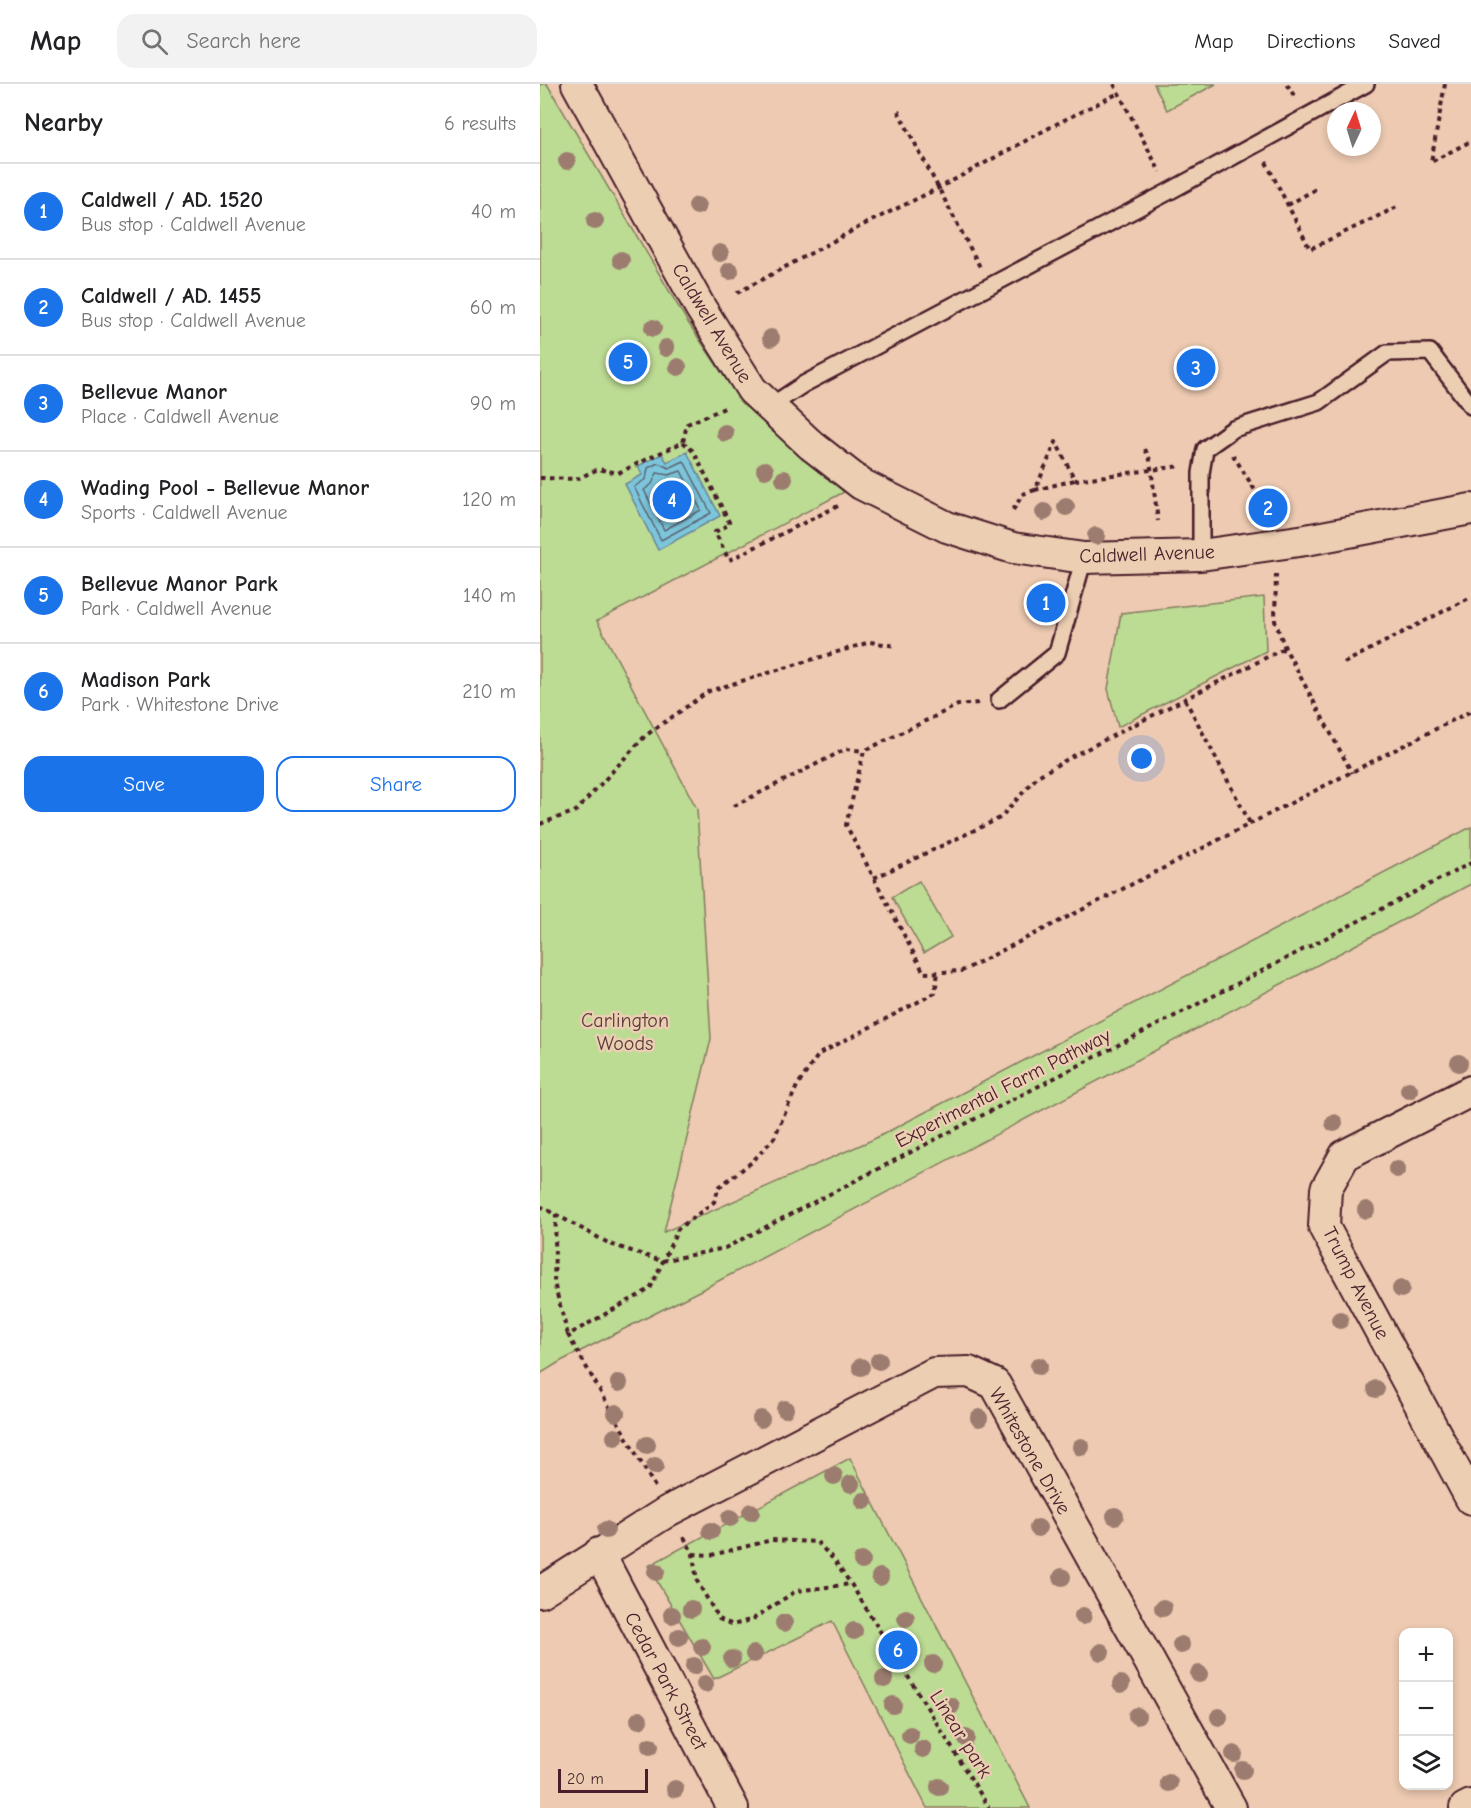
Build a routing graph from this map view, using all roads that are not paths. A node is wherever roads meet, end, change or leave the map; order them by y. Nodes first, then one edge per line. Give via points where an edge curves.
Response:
1 (578, 84) edge
2 (1366, 84) edge
3 (761, 399) junction
4 (1471, 406) edge
5 (1471, 509) edge
6 (1201, 555) junction
7 (1084, 558) junction
8 (999, 700) road end
9 (1471, 1091) edge
10 (1471, 1499) edge
11 (599, 1553) junction
12 (540, 1592) edge
13 (1471, 1805) edge
14 (733, 1808) edge
15 (1231, 1808) edge
16 (1465, 1808) edge

1 - 3 street, Caldwell Avenue via 700,307
2 - 3 lane via 804,384
3 - 7 street, Caldwell Avenue via 811,445 861,483 908,508 947,527 1013,548
4 - 6 lane via 1431,352 1387,353 1319,402 1233,429 1205,449
5 - 6 street, Caldwell Avenue
6 - 7 street, Caldwell Avenue
7 - 8 lane via 1057,653
9 - 10 street, Trump Avenue via 1345,1155 1326,1189 1324,1227
11 - 12 street, Whitestone Drive
11 - 14 street, Cedar Park Street
11 - 15 street, Whitestone Drive via 668,1511 934,1373 969,1372 995,1384
13 - 16 street

